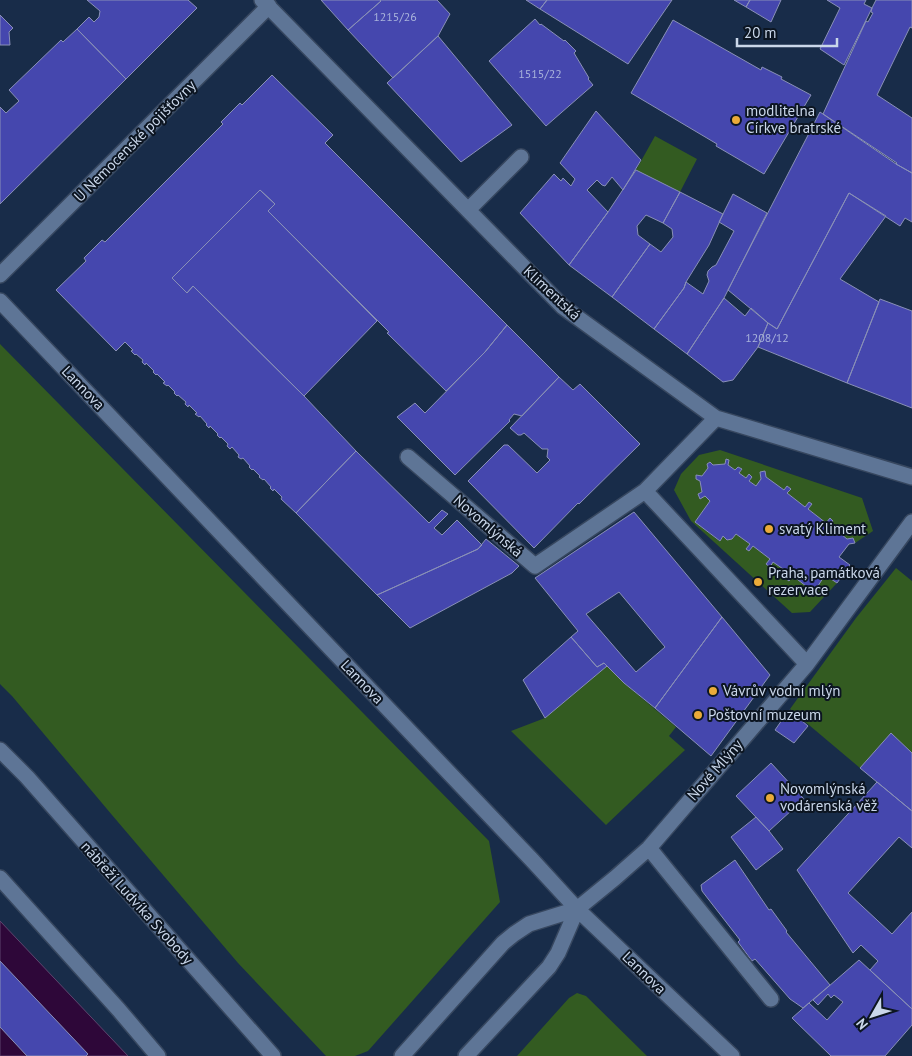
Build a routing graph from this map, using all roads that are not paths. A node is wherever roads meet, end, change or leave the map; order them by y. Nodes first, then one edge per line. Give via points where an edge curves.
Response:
1 (266, 3) edge
2 (521, 157) dead end
3 (468, 210) junction
4 (0, 275) edge
5 (0, 300) edge
6 (716, 418) junction
7 (408, 457) dead end
8 (912, 477) edge
9 (645, 491) junction
10 (912, 522) edge
11 (807, 664) junction
12 (0, 750) edge
13 (649, 848) junction
14 (0, 878) edge
15 (577, 909) junction
16 (771, 999) dead end
17 (727, 1053) edge
18 (158, 1056) edge
19 (274, 1056) edge
20 (402, 1056) edge
21 (466, 1056) edge

1 - 3 street, Klimentská
1 - 4 street, U Nemocenské pojišťovny
2 - 3 street
3 - 6 street, Klimentská via 563,307
5 - 15 street, Lannova
6 - 8 street, Klimentská
6 - 9 street, Novomlýnská
7 - 9 street, Novomlýnská via 534,566
9 - 11 street
10 - 11 street, Nové Mlýny
11 - 13 street, Nové Mlýny
12 - 19 street, nábřeží Ludvíka Svobody
13 - 15 street, Nové Mlýny
13 - 16 street
14 - 18 street
15 - 17 street, Lannova
15 - 20 street, Nové Mlýny via 529,924 503,943
15 - 21 street, Nové Mlýny via 549,967

